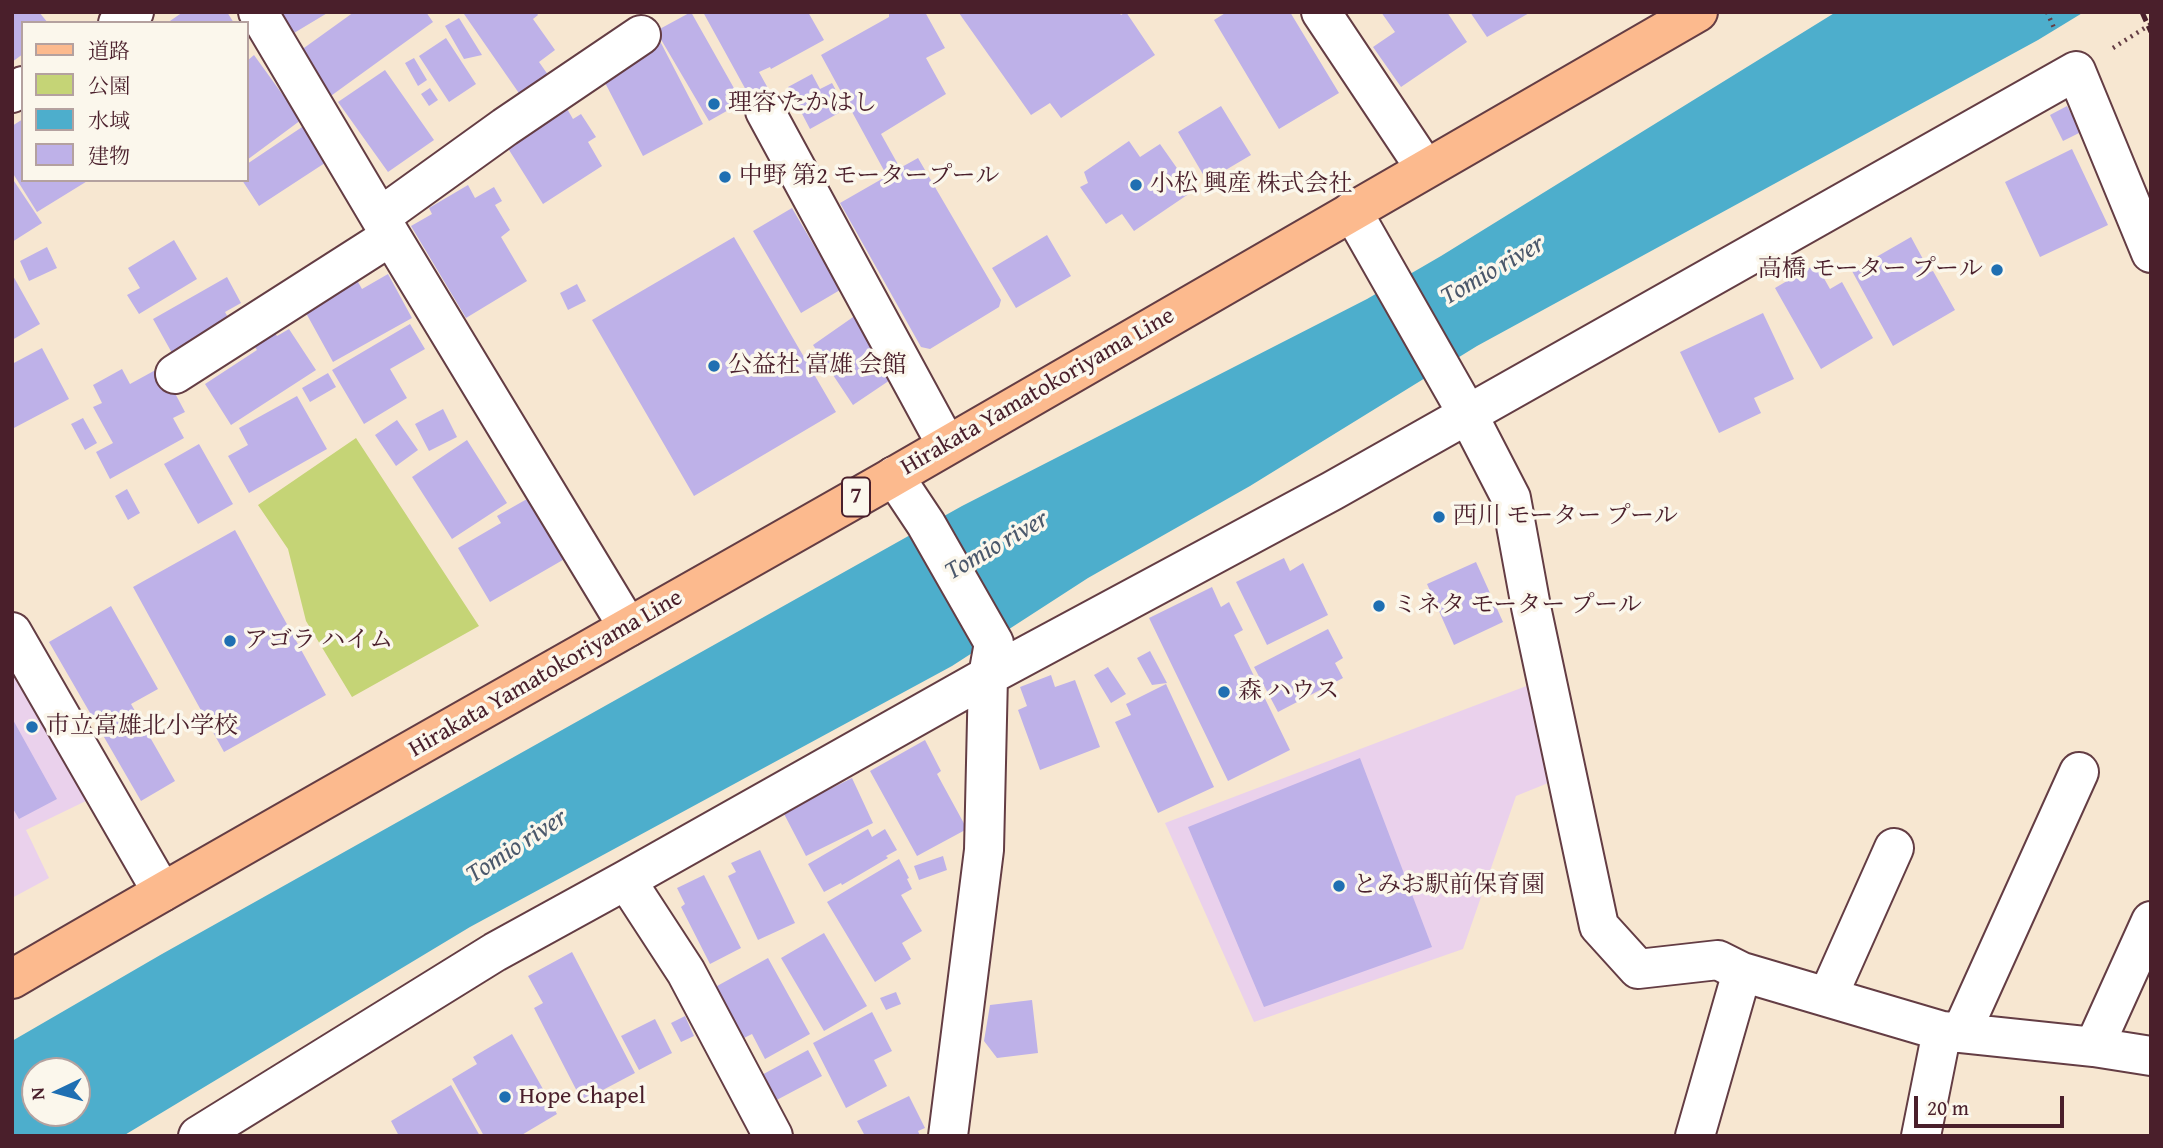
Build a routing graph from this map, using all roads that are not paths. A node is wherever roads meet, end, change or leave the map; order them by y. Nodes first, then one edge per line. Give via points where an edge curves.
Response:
1 (258, 12) edge
2 (1321, 12) edge
3 (1698, 12) edge
4 (641, 35) dead end
5 (765, 111) dead end
6 (1425, 168) junction
7 (1352, 211) junction
8 (385, 227) junction
9 (2151, 253) edge
10 (175, 374) dead end
11 (1458, 397) junction
12 (946, 444) junction
13 (894, 476) junction
14 (628, 627) junction
15 (12, 632) edge
16 (991, 659) junction
17 (2079, 772) dead end
18 (1894, 848) dead end
19 (626, 880) junction
20 (162, 892) junction
21 (2151, 921) edge
22 (1742, 972) junction
23 (12, 979) edge
24 (1828, 996) junction
25 (1951, 1032) junction
26 (2094, 1047) junction
27 (2151, 1056) edge
28 (198, 1136) edge
29 (773, 1136) edge
30 (948, 1136) edge
31 (1695, 1136) edge
32 (1921, 1136) edge

1 - 8 street
2 - 6 street
3 - 6 main road, Hirakata Yamatokoriyama Line / 7
4 - 8 street via 505,127
5 - 12 street
6 - 7 main road, Hirakata Yamatokoriyama Line / 7
7 - 11 street
7 - 12 main road, Hirakata Yamatokoriyama Line / 7
8 - 10 street
8 - 14 street
9 - 11 street via 2076,71
11 - 16 street via 1332,491
11 - 22 street via 1511,498 1599,926 1638,969 1718,960
12 - 13 main road, Hirakata Yamatokoriyama Line / 7
13 - 14 main road, Hirakata Yamatokoriyama Line / 7
13 - 16 street via 926,524
14 - 20 main road, Hirakata Yamatokoriyama Line / 7
15 - 20 street
16 - 19 street
16 - 30 street via 984,850
17 - 25 street
18 - 24 street
19 - 28 street via 495,951
19 - 29 street via 685,972
20 - 23 main road, Hirakata Yamatokoriyama Line / 7
21 - 26 street
22 - 24 street
22 - 31 street
24 - 25 street
25 - 26 street
25 - 32 street
26 - 27 street

